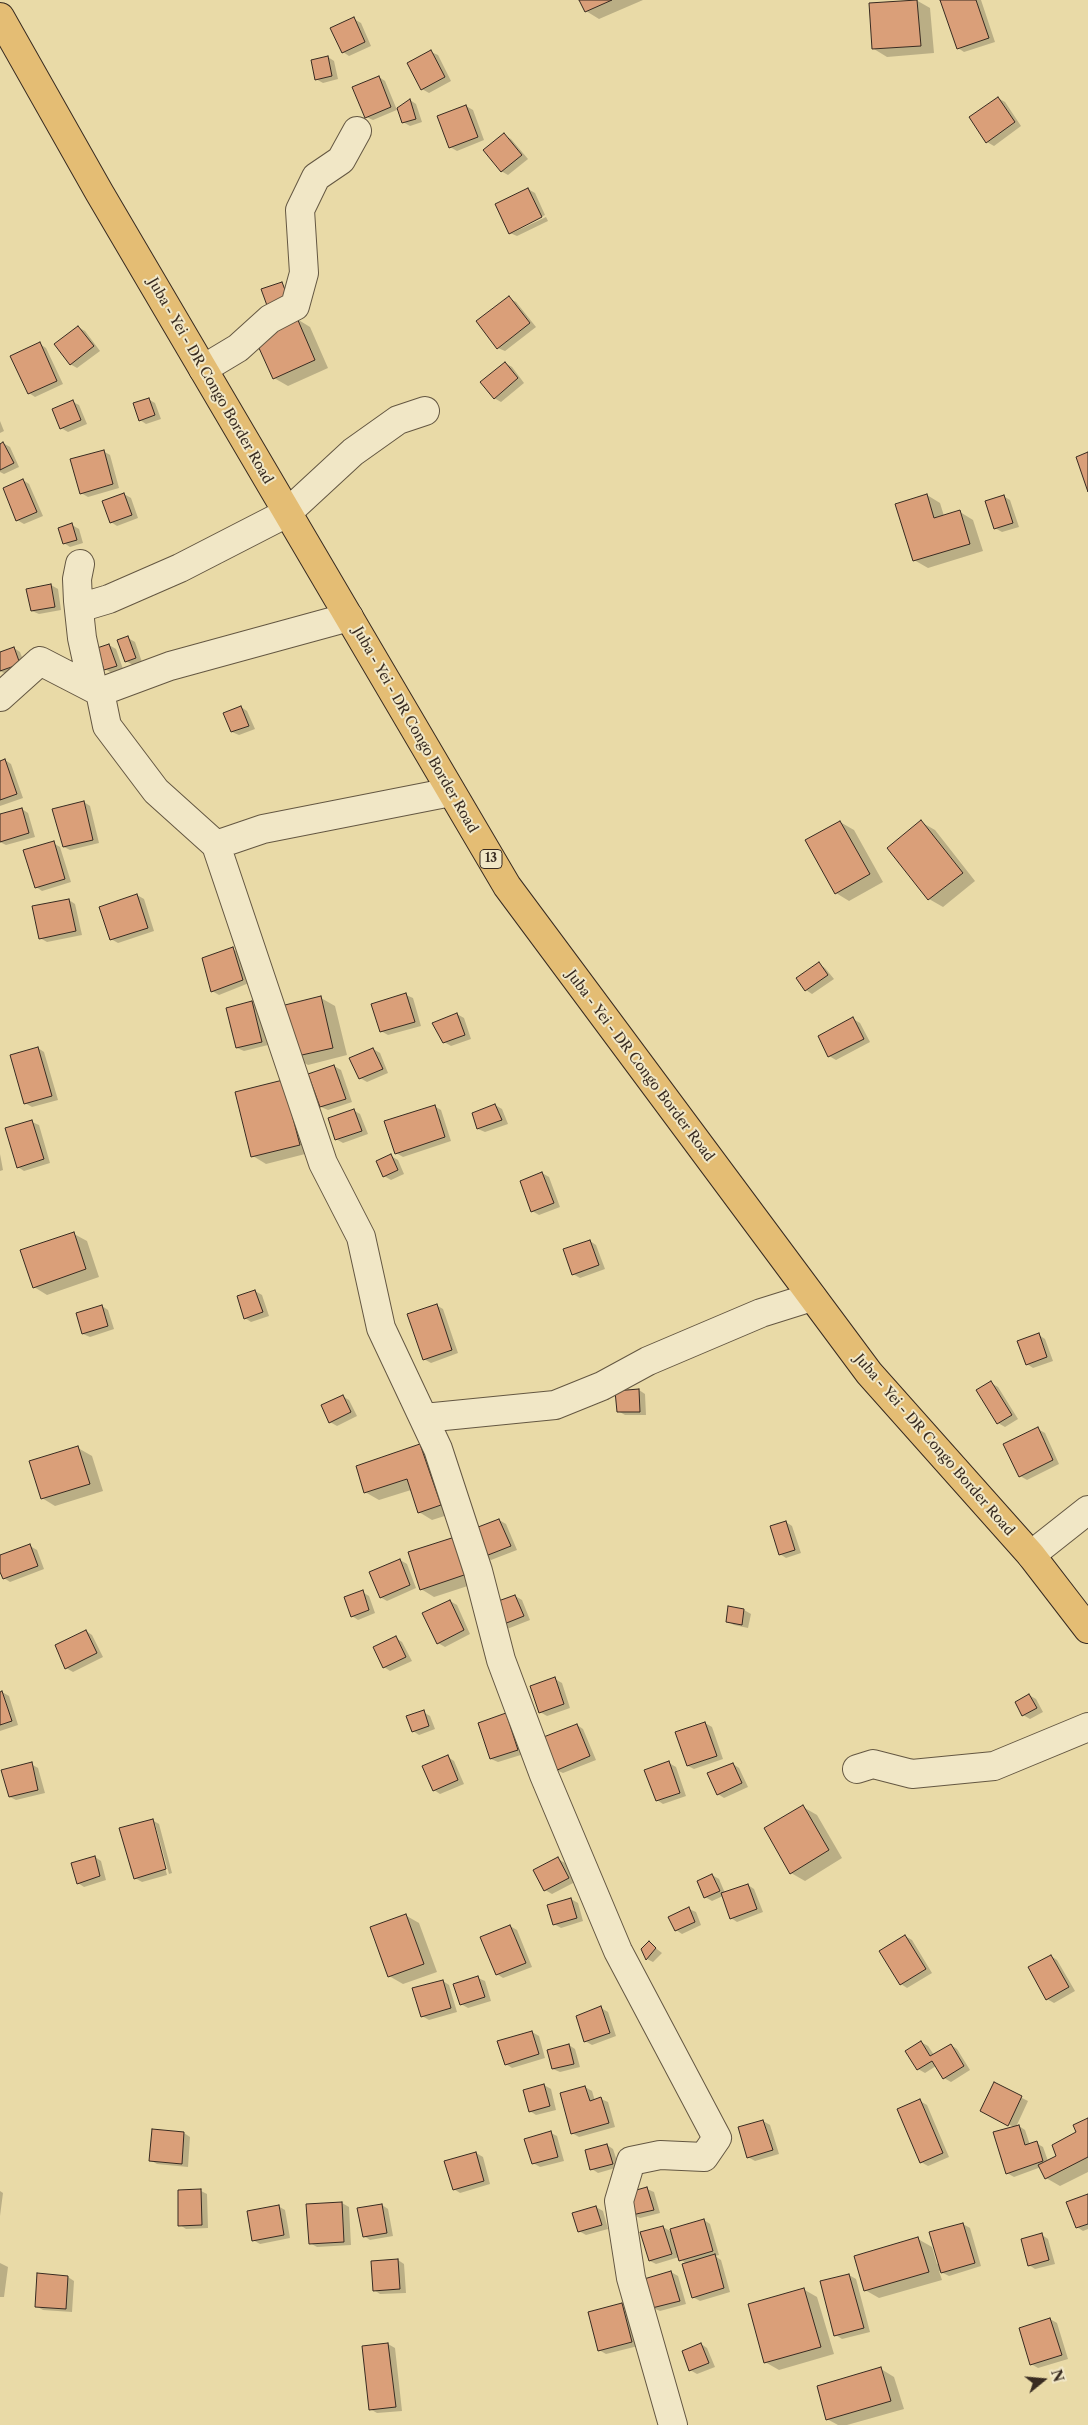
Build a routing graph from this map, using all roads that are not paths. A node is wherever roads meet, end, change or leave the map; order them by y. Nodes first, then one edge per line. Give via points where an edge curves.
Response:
1 (0, 17) edge
2 (357, 131) dead end
3 (203, 369) junction
4 (425, 411) dead end
5 (288, 513) junction
6 (80, 564) dead end
7 (79, 608) junction
8 (349, 617) junction
9 (96, 690) junction
10 (0, 697) edge
11 (451, 792) junction
12 (216, 845) junction
13 (812, 1297) junction
14 (424, 1418) junction
15 (1088, 1510) edge
16 (1031, 1555) junction
17 (1088, 1629) edge
18 (1088, 1726) edge
19 (857, 1769) dead end
20 (673, 2425) edge

1 - 3 main road, Juba - Yei - DR Congo Border Road / 13
2 - 3 street via 341,160 316,177 300,210 304,273 295,306 270,319 238,348
3 - 5 main road, Juba - Yei - DR Congo Border Road / 13
4 - 5 street via 398,420 352,452
5 - 7 street via 180,568 109,599
5 - 8 main road, Juba - Yei - DR Congo Border Road / 13
6 - 7 street via 77,579
7 - 9 street via 82,638
8 - 9 street via 170,666
8 - 11 main road, Juba - Yei - DR Congo Border Road / 13
9 - 10 street via 40,661
9 - 12 street via 107,726 156,791
11 - 12 street via 263,829
11 - 13 main road, Juba - Yei - DR Congo Border Road / 13 via 506,886
12 - 14 street via 323,1163 361,1237 381,1328
13 - 14 street via 761,1313 555,1405
13 - 16 main road, Juba - Yei - DR Congo Border Road / 13 via 868,1373
14 - 20 street via 438,1449 478,1571 501,1660 544,1775 618,1951 717,2138 704,2157 660,2155 631,2161 619,2201 631,2278
15 - 16 street
16 - 17 main road, Juba - Yei - DR Congo Border Road / 13
18 - 19 street via 994,1766 912,1774 873,1764

